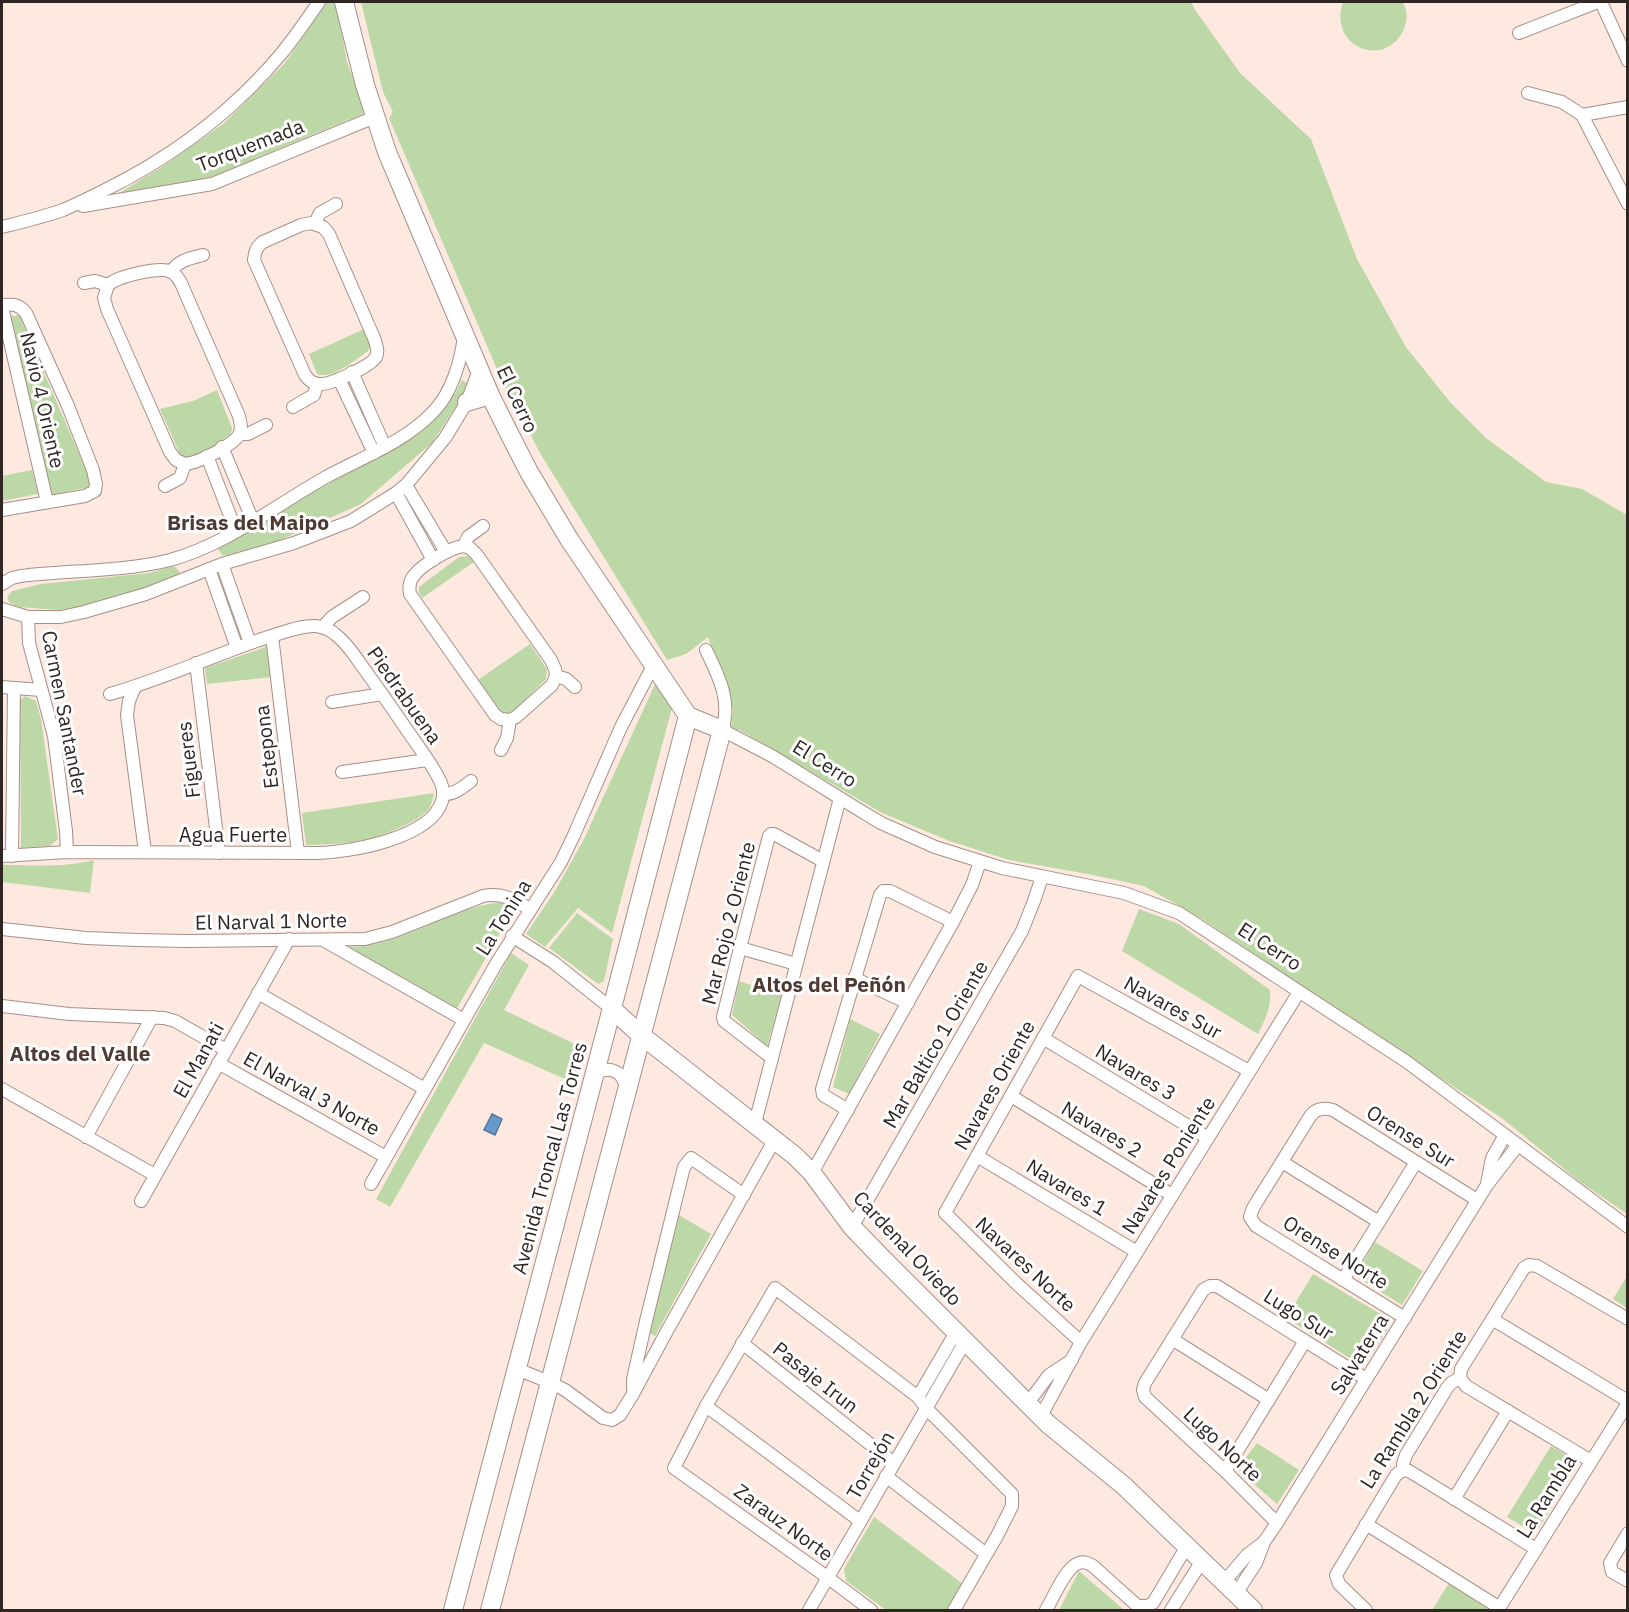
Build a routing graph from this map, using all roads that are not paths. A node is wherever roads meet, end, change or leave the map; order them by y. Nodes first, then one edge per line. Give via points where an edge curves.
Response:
1 (319, 2) edge
2 (344, 2) edge
3 (1599, 2) edge
4 (1519, 33) dead end
5 (1628, 61) edge
6 (1528, 93) dead end
7 (1628, 107) edge
8 (1582, 115) junction
9 (375, 117) junction
10 (336, 204) dead end
11 (1628, 204) edge
12 (64, 209) junction
13 (313, 223) junction
14 (2, 227) edge
15 (203, 255) dead end
16 (171, 272) junction
17 (84, 283) dead end
18 (108, 285) junction
19 (2, 306) edge
20 (465, 335) junction
21 (479, 370) junction
22 (352, 372) junction
23 (339, 379) junction
24 (317, 384) junction
25 (490, 395) junction
26 (467, 402) junction
27 (293, 407) dead end
28 (266, 425) dead end
29 (240, 434) junction
30 (222, 447) junction
31 (380, 450) junction
32 (207, 456) junction
33 (185, 464) junction
34 (406, 485) junction
35 (165, 486) dead end
36 (396, 494) junction
37 (47, 502) junction
38 (2, 510) edge
39 (253, 521) junction
40 (483, 526) dead end
41 (236, 531) junction
42 (464, 546) junction
43 (446, 552) junction
44 (433, 560) junction
45 (222, 564) junction
46 (209, 569) junction
47 (3, 582) edge
48 (363, 597) dead end
49 (2, 608) edge
50 (28, 617) junction
51 (323, 627) junction
52 (272, 636) junction
53 (250, 643) junction
54 (237, 648) junction
55 (706, 650) dead end
56 (196, 663) junction
57 (654, 664) junction
58 (555, 676) junction
59 (8, 687) edge
60 (135, 687) junction
61 (575, 687) dead end
62 (41, 690) junction
63 (110, 694) dead end
64 (382, 694) junction
65 (332, 702) dead end
66 (688, 716) junction
67 (510, 720) junction
68 (722, 730) junction
69 (501, 750) dead end
70 (427, 760) junction
71 (342, 772) dead end
72 (471, 781) dead end
73 (443, 794) junction
74 (840, 798) junction
75 (67, 852) junction
76 (145, 852) junction
77 (219, 853) junction
78 (298, 854) junction
79 (7, 856) edge
80 (824, 861) junction
81 (981, 862) junction
82 (1042, 876) junction
83 (530, 909) junction
84 (953, 922) junction
85 (2, 929) edge
86 (512, 936) junction
87 (288, 939) junction
88 (322, 939) junction
89 (740, 948) junction
90 (796, 964) junction
91 (1078, 976) joint
92 (854, 978) junction
93 (1299, 992) junction
94 (258, 993) junction
95 (908, 1003) junction
96 (2, 1006) edge
97 (612, 1009) junction
98 (152, 1017) junction
99 (464, 1020) junction
100 (641, 1035) junction
101 (1043, 1038) junction
102 (226, 1050) junction
103 (772, 1058) junction
104 (218, 1063) junction
105 (1249, 1071) junction
106 (595, 1074) junction
107 (2, 1089) edge
108 (425, 1089) junction
109 (626, 1090) junction
110 (1011, 1096) junction
111 (848, 1110) junction
112 (755, 1123) junction
113 (1505, 1135) junction
114 (86, 1137) junction
115 (1208, 1138) junction
116 (775, 1139) junction
117 (1518, 1144) junction
118 (977, 1156) junction
119 (386, 1157) junction
120 (1282, 1162) junction
121 (1416, 1162) junction
122 (812, 1173) junction
123 (155, 1175) junction
124 (371, 1184) dead end
125 (1487, 1185) junction
126 (744, 1195) junction
127 (1172, 1195) junction
128 (1477, 1200) junction
129 (141, 1201) dead end
130 (945, 1213) joint
131 (1379, 1222) junction
132 (852, 1227) junction
133 (1628, 1227) edge
134 (1137, 1252) junction
135 (1343, 1280) junction
136 (1405, 1318) junction
137 (1492, 1319) junction
138 (1628, 1319) edge
139 (961, 1336) junction
140 (1172, 1339) junction
141 (1305, 1341) junction
142 (1081, 1342) junction
143 (742, 1343) junction
144 (1072, 1359) junction
145 (517, 1369) junction
146 (1460, 1378) junction
147 (1366, 1380) junction
148 (549, 1382) junction
149 (633, 1394) junction
150 (918, 1397) junction
151 (1269, 1400) junction
152 (1028, 1402) junction
153 (1628, 1402) edge
154 (706, 1406) junction
155 (926, 1408) junction
156 (1508, 1411) junction
157 (1041, 1416) junction
158 (1591, 1461) junction
159 (894, 1463) junction
160 (1403, 1470) junction
161 (1225, 1471) junction
162 (886, 1476) junction
163 (1454, 1499) junction
164 (861, 1521) junction
165 (1277, 1523) junction
166 (1366, 1524) junction
167 (1628, 1533) edge
168 (1187, 1546) junction
169 (1536, 1549) junction
170 (986, 1554) junction
171 (1202, 1562) junction
172 (827, 1577) junction
173 (1628, 1581) edge
174 (1230, 1588) junction
175 (1140, 1608) edge
176 (1499, 1609) edge
177 (453, 1611) edge
178 (490, 1611) edge
179 (809, 1611) edge
180 (871, 1611) edge
181 (954, 1611) edge
182 (1046, 1611) edge
183 (1171, 1611) edge
184 (1253, 1611) edge
185 (1366, 1611) edge

1 - 12 street via 270,67 212,122 140,172
2 - 9 street, El Cerro
3 - 4 street
3 - 5 street
6 - 8 street via 1562,102
7 - 8 street
8 - 11 street
9 - 12 street, Torquemada via 212,184
9 - 20 street, El Cerro
10 - 13 street via 320,213
12 - 14 street
13 - 22 street via 329,234 377,349 371,362
13 - 24 street via 263,242 255,252 255,265 304,375
15 - 16 street via 181,261
16 - 18 street via 150,271
16 - 29 street via 181,283 239,416
17 - 18 street
18 - 33 street via 104,298 107,309 170,452
19 - 37 street, Navio 4 Oriente
19 - 37 street via 19,305 26,313 95,476 95,491 88,495
20 - 21 street, El Cerro
20 - 31 street via 462,354 437,409 420,425
21 - 25 street, El Cerro
21 - 26 street
22 - 23 street
22 - 31 street
23 - 24 street
23 - 31 street
24 - 27 street via 314,395
25 - 26 street
25 - 57 street, El Cerro via 549,507
26 - 34 street via 445,438
28 - 29 street
29 - 30 street
30 - 32 street
30 - 39 street
31 - 39 street
32 - 33 street
32 - 41 street
33 - 35 street via 180,478
34 - 36 street
34 - 43 street
36 - 44 street
36 - 45 street via 351,521
37 - 38 street
39 - 41 street
40 - 42 street via 468,537
41 - 47 street via 157,563 31,575
42 - 43 street
42 - 58 street via 477,555 551,660
43 - 44 street
44 - 67 street via 414,575 410,594 495,715
45 - 46 street
45 - 53 street
46 - 50 street via 107,607 61,616
46 - 54 street
48 - 51 street
49 - 50 street
50 - 62 street, Carmen Santander via 29,643
51 - 52 street via 301,627
51 - 64 street, Piedrabuena via 346,644
52 - 53 street
52 - 78 street, Estepona
53 - 54 street
54 - 56 street
55 - 68 street via 723,688
56 - 60 street
56 - 77 street, Figueres
57 - 66 street, El Cerro
57 - 83 street, La Tonina via 621,727 568,849
58 - 61 street
58 - 67 street via 552,685
59 - 62 street
59 - 79 street
60 - 63 street
60 - 76 street via 127,715
62 - 75 street, Carmen Santander via 54,736
64 - 65 street
64 - 70 street, Piedrabuena
66 - 68 street, El Cerro
66 - 97 street, Avenida Troncal Las Torres
67 - 69 street
68 - 74 street, El Cerro
68 - 100 street
70 - 71 street
70 - 73 street, Piedrabuena
72 - 73 street via 455,792
73 - 78 street, Agua Fuerte via 431,817 391,839 360,849
74 - 80 street
74 - 81 street, El Cerro via 908,836
75 - 76 street, Agua Fuerte
75 - 79 street, Agua Fuerte
76 - 77 street, Agua Fuerte
77 - 78 street, Agua Fuerte
80 - 89 street, Mar Rojo 2 Oriente via 778,836 769,836
80 - 90 street
81 - 82 street, El Cerro
81 - 84 street
82 - 93 street, El Cerro via 1124,892 1179,913
82 - 132 street, Mar Baltico 1 Oriente via 1022,931
83 - 86 street, La Tonina
83 - 88 street, El Narval 1 Norte via 510,897 491,894 374,938
84 - 92 street via 883,891
84 - 95 street
85 - 87 street, El Narval 1 Norte via 137,940
86 - 97 street, Cardenal Oviedo via 553,962
86 - 99 street, La Tonina
87 - 88 street, El Narval 1 Norte
87 - 94 street, El Manati
88 - 99 street
89 - 90 street
89 - 103 street, Mar Rojo 2 Oriente via 723,1017
90 - 103 street
91 - 101 street, Navares Oriente
91 - 105 street, Navares Sur
92 - 95 street
92 - 111 street via 822,1092
93 - 105 street, Navares Poniente
93 - 113 street, El Cerro via 1407,1062
94 - 102 street, El Manati
94 - 108 street
95 - 111 street
96 - 98 street via 69,1014
97 - 100 street, Cardenal Oviedo
97 - 106 street, Avenida Troncal Las Torres
98 - 102 street via 175,1022
98 - 114 street
99 - 108 street, La Tonina
100 - 109 street
100 - 112 street, Cardenal Oviedo
101 - 110 street, Navares Oriente
101 - 115 street, Navares 3
102 - 104 street, El Manati
103 - 112 street
104 - 119 street, El Narval 3 Norte
104 - 123 street, El Manati
105 - 115 street, Navares Poniente
106 - 109 street via 614,1070 623,1076
106 - 145 street, Avenida Troncal Las Torres
107 - 114 street
108 - 119 street, La Tonina
109 - 148 street
110 - 118 street, Navares Oriente
110 - 127 street, Navares 2
111 - 122 street
112 - 116 street, Cardenal Oviedo
113 - 117 street, El Cerro
113 - 125 street, Salvaterra via 1492,1158
114 - 123 street
115 - 127 street, Navares Poniente
116 - 122 street, Cardenal Oviedo
116 - 126 street
117 - 125 street, Salvaterra
117 - 133 street, El Cerro
118 - 130 street, Navares Oriente
118 - 134 street, Navares 1
119 - 124 street, La Tonina
120 - 121 street, Orense Sur via 1311,1115 1323,1109 1333,1110
120 - 131 street
120 - 135 street, Orense Norte via 1250,1217 1256,1226
121 - 128 street, Orense Sur
121 - 131 street
122 - 132 street, Cardenal Oviedo
123 - 129 street, El Manati
125 - 128 street, Salvaterra
126 - 149 street
126 - 149 street via 691,1158 684,1167 646,1321
127 - 134 street, Navares Poniente
128 - 136 street, Salvaterra
130 - 142 street, Navares Norte
131 - 135 street
132 - 139 street, Cardenal Oviedo
134 - 142 street, Navares Poniente
135 - 136 street, Orense Norte
136 - 147 street, Salvaterra
137 - 138 street, La Rambla 2 Oriente via 1528,1265 1537,1266
137 - 146 street, La Rambla 2 Oriente via 1461,1369
137 - 153 street
139 - 150 street
139 - 152 street, Cardenal Oviedo
139 - 155 street, Torrejón
140 - 141 street, Lugo Sur via 1200,1293 1209,1286 1220,1288
140 - 151 street
140 - 161 street, Lugo Norte via 1144,1383 1143,1393
141 - 147 street, Lugo Sur
141 - 151 street
142 - 144 street, Navares Poniente
143 - 150 street via 775,1288
143 - 154 street
143 - 159 street, Pasaje Irun
144 - 152 street, Navares Poniente via 1049,1375
144 - 157 street, Navares Poniente
145 - 148 street
145 - 177 street, Avenida Troncal Las Torres
146 - 156 street via 1466,1386
146 - 160 street, La Rambla 2 Oriente via 1447,1388 1406,1455
147 - 165 street, Salvaterra
148 - 149 street via 607,1419 620,1415
148 - 178 street
150 - 155 street
151 - 161 street
152 - 157 street, Cardenal Oviedo
153 - 158 street, La Rambla
154 - 164 street
154 - 172 street, Zarauz Norte via 674,1467
155 - 159 street, Torrejón
155 - 170 street via 1012,1494 1012,1506
156 - 158 street
156 - 163 street
157 - 168 street, Cardenal Oviedo
158 - 169 street, La Rambla
159 - 162 street, Torrejón
160 - 163 street
160 - 166 street, La Rambla 2 Oriente via 1396,1474
161 - 165 street, Lugo Norte
162 - 164 street, Torrejón
162 - 170 street
163 - 169 street
164 - 172 street, Torrejón
165 - 174 street, Salvaterra via 1263,1542 1256,1563
166 - 176 street
166 - 185 street, La Rambla 2 Oriente via 1336,1577
167 - 173 street via 1610,1563 1612,1572
168 - 171 street, Cardenal Oviedo
168 - 175 street via 1153,1602
169 - 176 street, La Rambla
170 - 181 street
171 - 174 street, Cardenal Oviedo
171 - 183 street
172 - 179 street, Torrejón
172 - 180 street, Zarauz Norte
174 - 184 street, Cardenal Oviedo
175 - 182 street via 1093,1566 1079,1562 1069,1569

